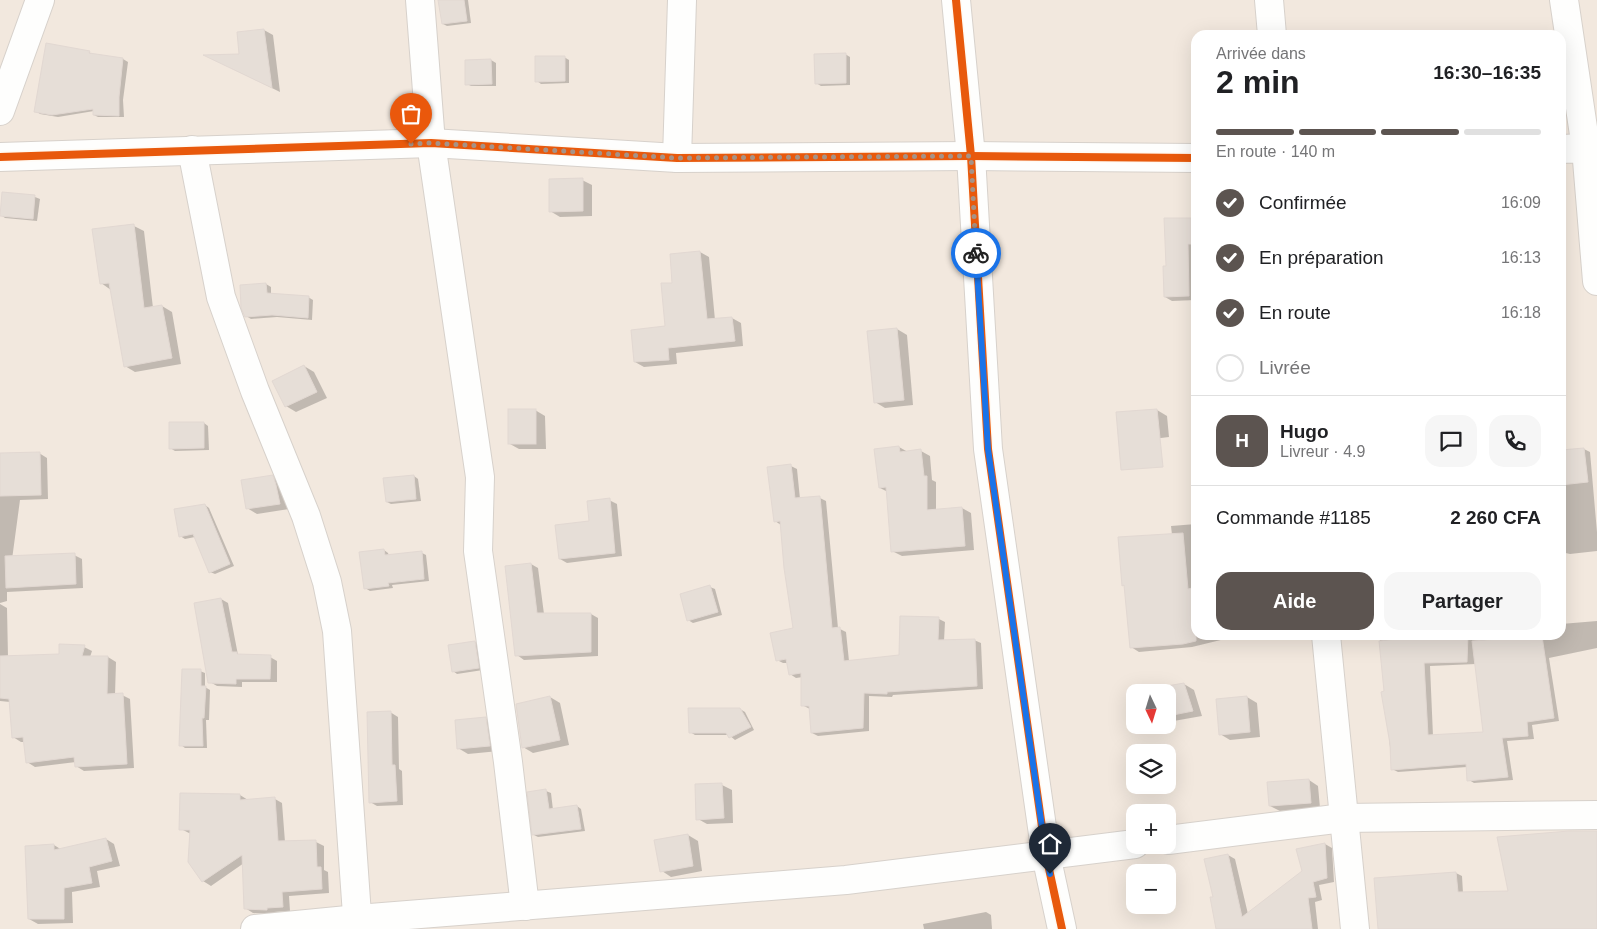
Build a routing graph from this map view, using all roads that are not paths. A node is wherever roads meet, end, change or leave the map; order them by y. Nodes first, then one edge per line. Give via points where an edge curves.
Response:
1 (40, 0) edge
2 (420, 0) edge
3 (682, 0) edge
4 (956, 0) edge
5 (1269, 0) edge
6 (1564, 0) edge
7 (1272, 30) edge
8 (0, 111) edge
9 (431, 143) junction
10 (1581, 148) edge
11 (192, 150) junction
12 (971, 156) junction
13 (0, 157) edge
14 (677, 158) junction
15 (1191, 158) edge
16 (1597, 281) edge
17 (1326, 640) edge
18 (1597, 815) edge
19 (1343, 818) junction
20 (1176, 839) edge
21 (1126, 845) edge
22 (1046, 855) junction
23 (525, 906) junction
24 (358, 924) edge
25 (255, 929) edge
26 (1062, 929) edge
27 (1355, 929) edge

1 - 8 street
2 - 9 street
3 - 14 street
4 - 12 street
5 - 7 street
6 - 10 street
9 - 11 street
9 - 14 street
9 - 23 street via 480,477 478,551
10 - 16 street
11 - 13 street
11 - 24 street via 221,297 306,516 327,582 337,631
12 - 14 street
12 - 15 street
12 - 22 street via 988,449
17 - 19 street
18 - 19 street
19 - 20 street
19 - 27 street
21 - 22 street
22 - 23 street via 846,880
22 - 26 street
23 - 24 street
24 - 25 street

